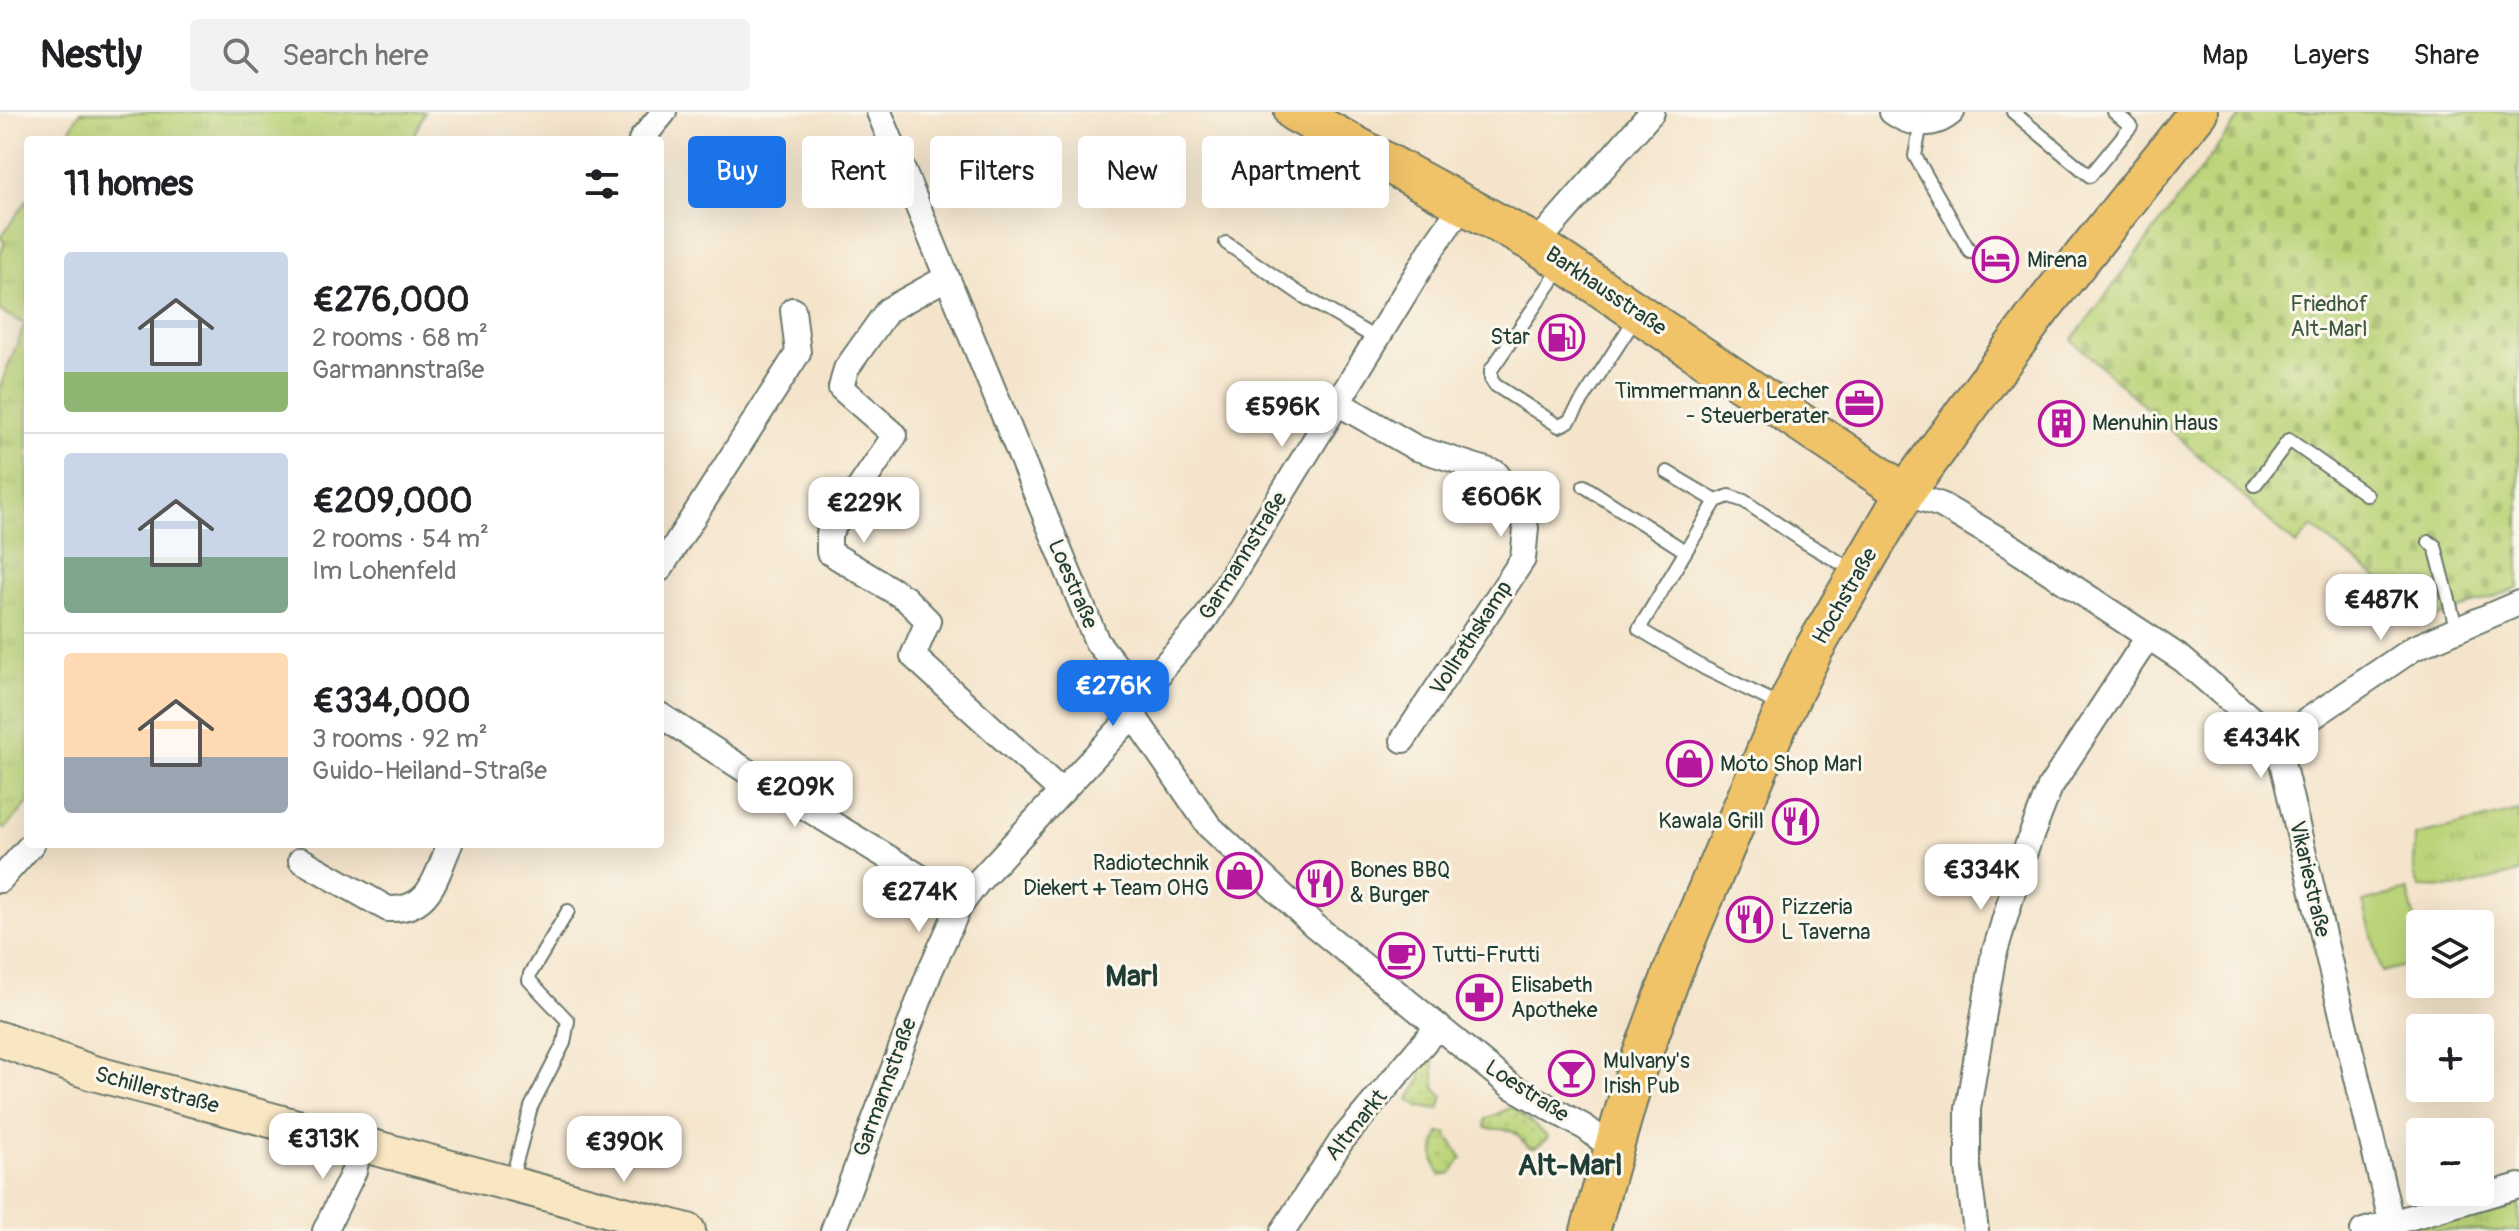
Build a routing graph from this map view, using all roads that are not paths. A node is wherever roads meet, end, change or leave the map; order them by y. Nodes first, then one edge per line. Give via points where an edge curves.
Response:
1 (879, 112) edge
2 (1294, 112) edge
3 (1652, 112) edge
4 (1892, 112) edge
5 (1952, 112) edge
6 (2013, 112) edge
7 (2114, 112) edge
8 (2198, 112) edge
9 (1921, 123) junction
10 (1464, 203) junction
11 (1226, 243) dead end
12 (1970, 252) dead end
13 (1551, 253) junction
14 (946, 278) junction
15 (793, 310) dead end
16 (1639, 313) junction
17 (1377, 339) junction
18 (1338, 403) junction
19 (1667, 472) dead end
20 (2255, 485) dead end
21 (1584, 486) dead end
22 (1905, 493) junction
23 (2367, 495) dead end
24 (1716, 501) junction
25 (2429, 542) dead end
26 (1685, 551) junction
27 (664, 563) edge
28 (1859, 573) junction
29 (2519, 603) edge
30 (2457, 631) junction
31 (2148, 637) junction
32 (1785, 708) junction
33 (1133, 715) junction
34 (664, 718) edge
35 (1403, 740) dead end
36 (2277, 741) junction
37 (1062, 792) junction
38 (28, 848) edge
39 (448, 848) edge
40 (301, 860) dead end
41 (0, 880) edge
42 (959, 907) junction
43 (568, 911) dead end
44 (1438, 1026) junction
45 (0, 1039) edge
46 (360, 1145) junction
47 (1612, 1148) junction
48 (510, 1184) junction
49 (2519, 1186) edge
50 (2391, 1221) junction
51 (325, 1231) edge
52 (688, 1231) edge
53 (833, 1231) edge
54 (1283, 1231) edge
55 (1590, 1231) edge
56 (1609, 1231) edge
57 (1976, 1231) edge
58 (2363, 1231) edge

1 - 14 street, Loestraße
2 - 10 main road, Barkhausstraße
3 - 13 street
4 - 9 street
5 - 9 street via 1936,123
6 - 7 lane via 2090,176 2131,126
8 - 22 main road, Hochstraße via 2041,309
9 - 12 lane via 1915,156
10 - 13 main road, Barkhausstraße
10 - 17 street, Garmannstraße
11 - 17 lane
13 - 16 main road, Barkhausstraße
13 - 16 lane via 1491,370 1495,385 1564,425
14 - 33 street, Loestraße via 1097,642 1125,677
14 - 37 street via 888,310 841,379 841,388 895,435 829,533 829,552 905,598 928,621 913,656
15 - 27 street via 798,353
16 - 22 main road, Barkhausstraße
17 - 18 street, Garmannstraße
18 - 33 street, Garmannstraße via 1204,621 1164,666
18 - 35 street, Vollrathskamp via 1416,448 1496,473 1520,504 1526,528 1523,559
19 - 24 lane
20 - 23 lane via 2289,440
21 - 26 lane
22 - 28 main road, Hochstraße
22 - 31 street via 1941,505
24 - 26 lane
24 - 28 lane via 1729,496 1744,501
25 - 30 lane via 2435,546
26 - 32 lane via 1639,629
28 - 32 main road, Hochstraße
29 - 30 street
30 - 36 street via 2414,648
31 - 36 street via 2182,659
31 - 57 street via 2050,787 1993,958 1968,1109
32 - 47 main road, Hochstraße via 1673,971
33 - 37 street, Garmannstraße
33 - 44 street, Loestraße via 1209,826 1315,926
34 - 42 street via 945,892
36 - 50 street, Vikariestraße
37 - 42 street, Garmannstraße
38 - 41 street
39 - 40 street via 426,897 402,909 388,909
42 - 53 street, Garmannstraße via 901,1044
43 - 48 lane via 529,980 568,1021 567,1035 531,1107
44 - 47 street, Loestraße via 1511,1086
44 - 54 street, Altmarkt via 1342,1140
45 - 46 street, Schillerstraße via 90,1072
46 - 48 street, Schillerstraße
46 - 51 street via 354,1171
47 - 55 main road
47 - 56 main road
48 - 52 street, Schillerstraße
49 - 50 street
50 - 58 street

